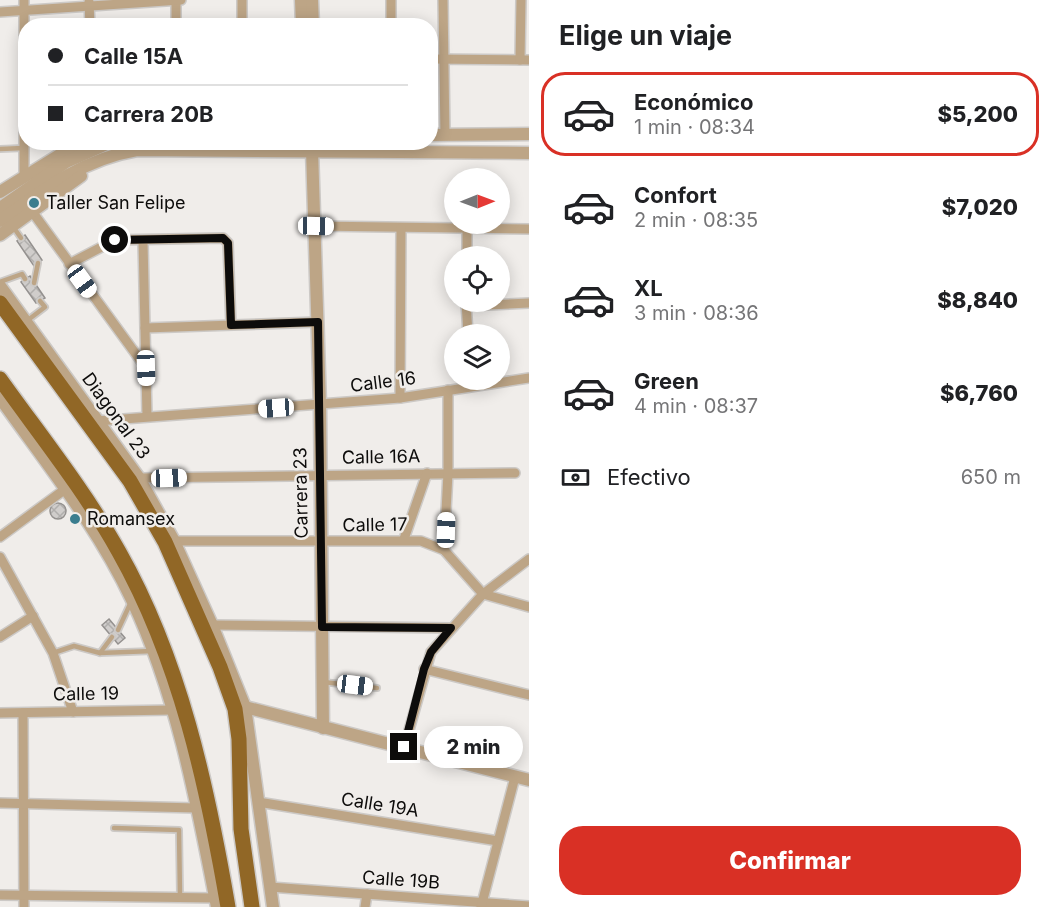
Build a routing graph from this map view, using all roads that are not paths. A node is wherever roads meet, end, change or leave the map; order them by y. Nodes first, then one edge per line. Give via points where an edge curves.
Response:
1 (176, 0) edge
2 (181, 0) edge
3 (242, 0) edge
4 (301, 0) edge
5 (312, 0) edge
6 (391, 0) edge
7 (443, 0) edge
8 (521, 0) edge
9 (89, 3) edge
10 (24, 5) edge
11 (0, 12) edge
12 (90, 18) edge
13 (176, 18) edge
14 (242, 18) edge
15 (302, 18) edge
16 (313, 18) edge
17 (391, 18) edge
18 (438, 59) edge
19 (444, 59) junction
20 (524, 60) edge
21 (529, 134) edge
22 (438, 135) edge
23 (445, 135) junction
24 (18, 148) edge
25 (0, 149) edge
26 (24, 150) edge
27 (72, 150) edge
28 (100, 150) edge
29 (103, 150) edge
30 (137, 150) edge
31 (200, 150) edge
32 (312, 150) edge
33 (438, 150) edge
34 (162, 151) junction
35 (529, 153) edge
36 (24, 176) junction
37 (0, 192) edge
38 (0, 208) edge
39 (32, 210) junction
40 (6, 223) edge
41 (316, 226) junction
42 (400, 228) junction
43 (444, 228) edge
44 (510, 229) edge
45 (529, 229) edge
46 (0, 235) edge
47 (21, 238) dead end
48 (143, 242) junction
49 (38, 262) dead end
50 (69, 264) junction
51 (26, 279) dead end
52 (0, 282) edge
53 (34, 283) dead end
54 (0, 286) edge
55 (40, 301) dead end
56 (0, 303) edge
57 (510, 303) edge
58 (529, 303) edge
59 (26, 322) junction
60 (318, 322) junction
61 (231, 325) junction
62 (145, 328) junction
63 (146, 368) junction
64 (529, 378) edge
65 (0, 379) edge
66 (510, 380) edge
67 (448, 390) joint
68 (0, 398) edge
69 (400, 398) junction
70 (320, 405) junction
71 (147, 416) junction
72 (96, 421) junction
73 (514, 472) dead end
74 (427, 473) junction
75 (448, 473) junction
76 (320, 474) junction
77 (139, 478) junction
78 (64, 490) junction
79 (78, 510) junction
80 (102, 523) junction
81 (0, 537) edge
82 (404, 539) junction
83 (174, 542) junction
84 (321, 542) junction
85 (104, 548) junction
86 (444, 550) junction
87 (0, 557) edge
88 (529, 560) edge
89 (483, 594) junction
90 (132, 600) junction
91 (529, 607) edge
92 (33, 616) junction
93 (212, 625) junction
94 (322, 627) junction
95 (451, 628) junction
96 (118, 630) dead end
97 (112, 637) dead end
98 (0, 638) edge
99 (153, 651) junction
100 (53, 653) junction
101 (100, 653) junction
102 (424, 669) junction
103 (322, 682) junction
104 (377, 688) dead end
105 (529, 695) edge
106 (240, 708) junction
107 (178, 710) junction
108 (73, 712) junction
109 (0, 713) edge
110 (23, 713) junction
111 (323, 728) junction
112 (404, 747) junction
113 (514, 777) junction
114 (529, 780) edge
115 (0, 802) edge
116 (258, 802) junction
117 (23, 803) junction
118 (196, 808) junction
119 (114, 828) dead end
120 (498, 841) junction
121 (270, 887) junction
122 (367, 894) junction
123 (0, 895) edge
124 (24, 895) junction
125 (139, 897) junction
126 (180, 897) junction
127 (216, 902) edge
128 (482, 905) edge
129 (529, 906) edge
130 (24, 907) edge
131 (141, 907) edge
132 (228, 907) edge
133 (252, 907) edge
134 (273, 907) edge
135 (365, 907) edge

1 - 2 street
1 - 9 street
1 - 13 street
3 - 14 street
4 - 15 street
5 - 16 street
6 - 17 street
7 - 19 street
8 - 20 street
9 - 10 street
9 - 12 street
10 - 11 street
18 - 19 street
19 - 20 street
19 - 23 street
21 - 23 street
22 - 23 street
24 - 25 lane
26 - 36 street
27 - 36 street
28 - 38 street via 66,162
29 - 40 street via 59,179
30 - 34 street
31 - 34 street
32 - 41 street, Carrera 23
33 - 35 street
34 - 39 street via 135,155 89,172
36 - 37 street
39 - 40 street
39 - 50 street
40 - 46 street
40 - 47 lane
41 - 42 street
41 - 60 street, Carrera 23
42 - 43 street
42 - 69 street
44 - 45 street
48 - 50 street via 115,240
48 - 61 street via 223,238 228,243
48 - 62 street
49 - 53 lane
50 - 63 street
51 - 52 lane via 22,274
54 - 59 street, Diagonal 23
55 - 59 lane via 45,307
56 - 106 main road via 130,481 165,542
57 - 58 street
59 - 72 street, Diagonal 23
60 - 61 street
60 - 70 street, Carrera 23
61 - 62 street
62 - 63 street
63 - 71 street
64 - 66 street, Calle 16
65 - 80 main road
67 - 69 street, Calle 16
67 - 75 street
68 - 78 street
69 - 70 street, Calle 16
70 - 71 street, Calle 16
70 - 76 street, Carrera 23
71 - 72 street, Calle 16
72 - 77 street, Diagonal 23
73 - 75 street, Calle 16A
74 - 75 street, Calle 16A
74 - 76 street, Calle 16A
74 - 82 street
75 - 86 street
76 - 77 street, Calle 16A
76 - 84 street, Carrera 23
77 - 83 street, Diagonal 23
78 - 79 street
78 - 81 street
79 - 80 main road
79 - 85 street
80 - 85 main road
80 - 107 main road via 153,622
82 - 84 street, Calle 17
82 - 86 street, Calle 17
83 - 84 street, Calle 17
83 - 93 street, Diagonal 23
84 - 94 street, Carrera 23
85 - 90 street
86 - 89 street, Calle 17
87 - 92 street
88 - 89 street
89 - 91 street
89 - 95 street
90 - 96 lane
90 - 99 street
92 - 98 street
92 - 100 street
93 - 94 street
93 - 106 street, Diagonal 23
94 - 95 street
94 - 103 street, Carrera 23
95 - 102 street via 431,652
97 - 101 lane
99 - 101 lane
99 - 107 street
100 - 101 lane via 74,646
100 - 108 street
102 - 105 street
102 - 112 street
103 - 104 lane
103 - 111 street, Carrera 23
106 - 111 street
106 - 116 street
106 - 133 main road via 240,829
107 - 108 street, Calle 19
107 - 118 street
107 - 132 main road via 216,833
108 - 110 street, Calle 19
109 - 110 street, Calle 19
110 - 117 street
111 - 112 street
112 - 113 street
113 - 114 street
113 - 120 street
115 - 117 street
116 - 120 street, Calle 19A
116 - 121 street
117 - 118 street
117 - 124 street
118 - 127 street
119 - 126 lane via 179,830
120 - 128 street
121 - 122 street, Calle 19B
121 - 134 street
122 - 128 street, Calle 19B
122 - 135 street
123 - 124 street
124 - 125 street
124 - 130 street
125 - 126 street
125 - 131 street
126 - 127 street
128 - 129 street, Calle 19B

